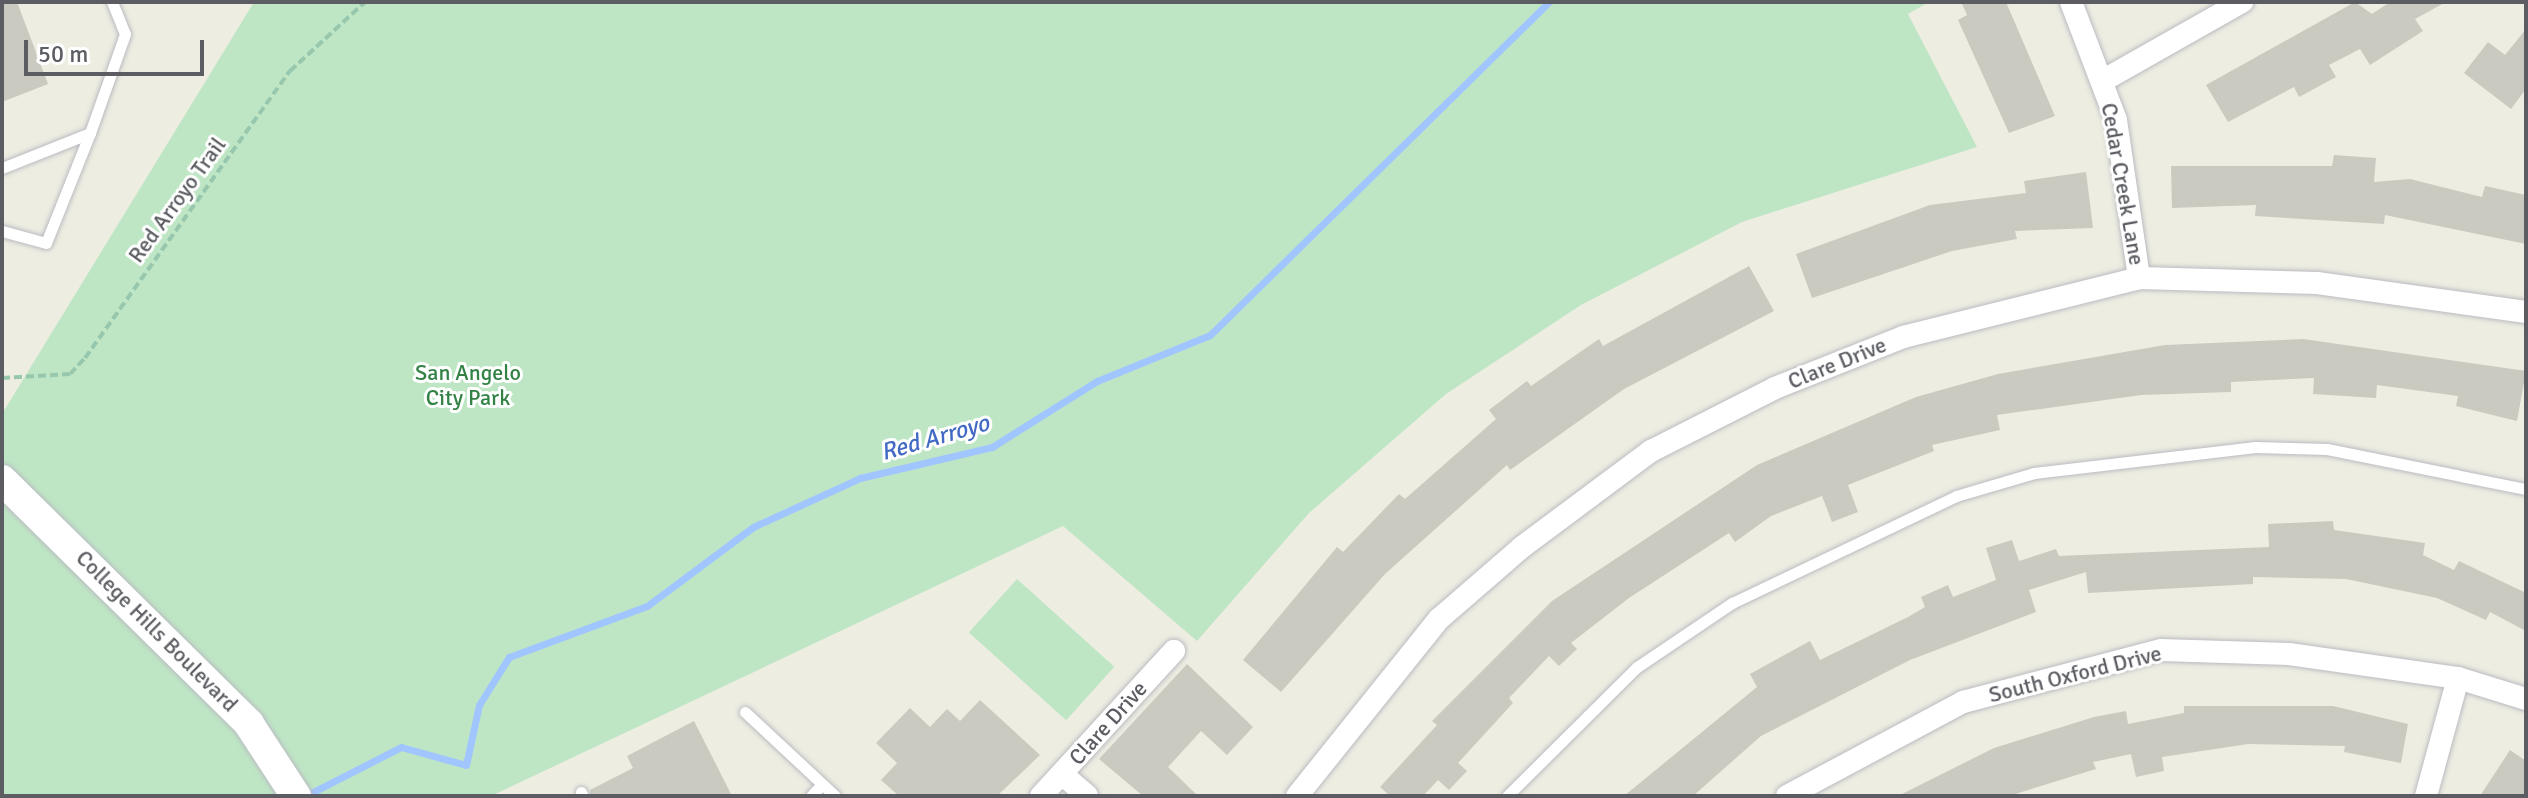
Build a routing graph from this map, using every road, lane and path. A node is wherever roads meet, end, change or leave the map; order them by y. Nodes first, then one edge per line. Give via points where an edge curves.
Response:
1 (112, 2) edge
2 (365, 2) edge
3 (2071, 2) edge
4 (2242, 2) edge
5 (2104, 80) junction
6 (90, 133) junction
7 (2, 168) edge
8 (2, 231) edge
9 (2139, 278) junction
10 (2526, 312) edge
11 (2, 378) edge
12 (2, 480) edge
13 (2526, 489) edge
14 (1174, 651) dead end
15 (2458, 678) junction
16 (2526, 699) edge
17 (745, 712) dead end
18 (1062, 774) junction
19 (822, 784) junction
20 (296, 796) edge
21 (811, 796) edge
22 (835, 796) edge
23 (1041, 796) edge
24 (1087, 796) edge
25 (1297, 796) edge
26 (1507, 796) edge
27 (1787, 796) edge
28 (2426, 796) edge

1 - 6 lane via 125,34
2 - 11 path, Red Arroyo Trail via 290,71 70,374
3 - 5 street, Cedar Creek Lane
4 - 5 street
5 - 9 street, Cedar Creek Lane
6 - 7 lane
6 - 8 lane via 46,243
9 - 10 street, Clare Drive via 2317,283
9 - 25 street, Clare Drive via 1903,337 1775,388 1651,451 1439,619
12 - 20 street, College Hills Boulevard via 249,724
13 - 26 lane via 2327,449 2255,447 2034,473 1956,496 1860,537 1708,619 1637,667
14 - 18 street, Clare Drive
15 - 16 street, South Oxford Drive
15 - 27 street, South Oxford Drive via 2289,654 2161,650 1963,702
15 - 28 street
17 - 19 lane
18 - 23 street, Clare Drive
18 - 24 street
19 - 21 lane
19 - 22 lane

